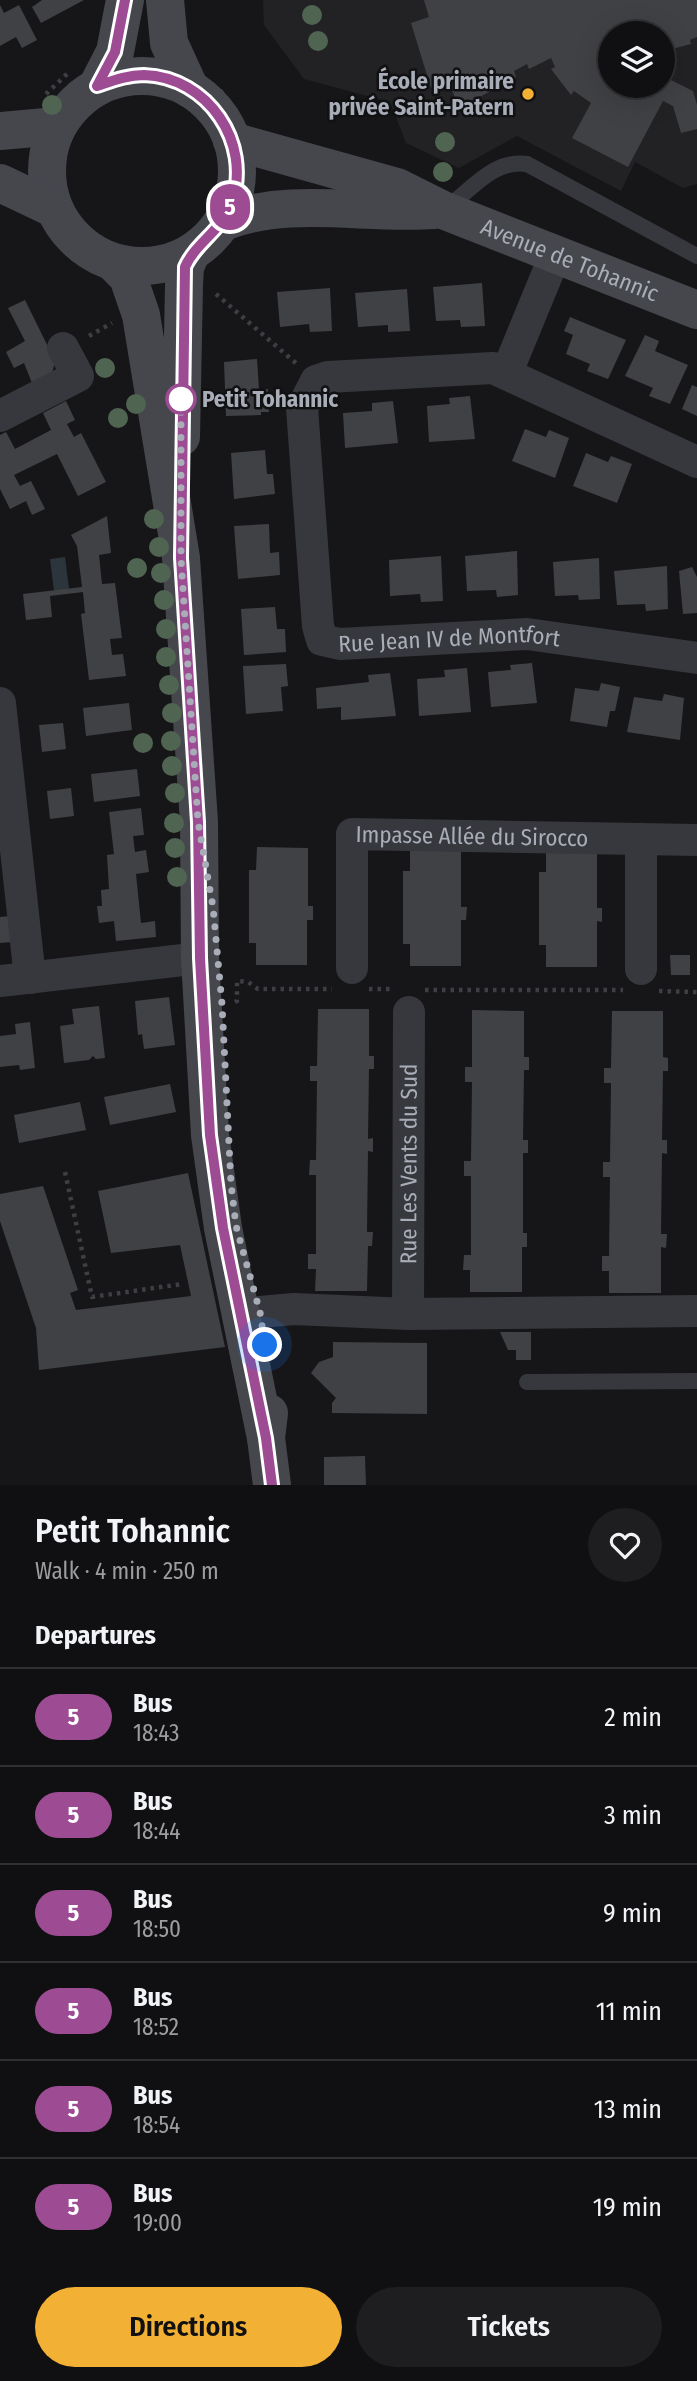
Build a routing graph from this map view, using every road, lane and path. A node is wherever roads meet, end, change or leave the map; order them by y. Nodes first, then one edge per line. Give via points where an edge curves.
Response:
1 (125, 0) edge
2 (165, 0) edge
3 (85, 78) junction
4 (190, 89) junction
5 (47, 113) junction
6 (0, 131) edge
7 (232, 141) junction
8 (0, 183) edge
9 (53, 208) junction
10 (443, 210) junction
11 (223, 222) junction
12 (191, 253) junction
13 (556, 253) junction
14 (697, 256) edge
15 (114, 263) junction
16 (208, 287) dead end
17 (697, 310) edge
18 (63, 348) dead end
19 (507, 372) junction
20 (316, 381) junction
21 (0, 416) edge
22 (697, 462) edge
23 (181, 558) junction
24 (697, 658) edge
25 (0, 703) edge
26 (198, 822) junction
27 (641, 839) junction
28 (697, 840) edge
29 (200, 958) junction
30 (15, 980) edge
31 (353, 982) junction
32 (640, 983) junction
33 (697, 992) edge
34 (408, 997) junction
35 (237, 1001) dead end
36 (65, 1172) dead end
37 (182, 1284) dead end
38 (697, 1311) edge
39 (260, 1312) junction
40 (408, 1314) junction
41 (697, 1381) edge
42 (527, 1382) dead end
43 (266, 1438) junction
44 (272, 1485) edge

1 - 3 main road via 115,52
2 - 4 main road via 169,43
3 - 4 main road via 144,75
3 - 5 path
3 - 5 main road via 67,110
4 - 7 main road via 223,120
5 - 6 main road
5 - 9 main road via 46,166
7 - 10 main road, Avenue de Tohannic via 397,187
7 - 11 main road via 236,183
8 - 9 main road
9 - 15 main road via 77,242
10 - 11 main road, Avenue de Tohannic via 287,208 261,210
10 - 13 main road, Avenue de Tohannic
10 - 14 lane via 496,169 510,163 527,164
11 - 12 main road
12 - 15 main road via 153,266
12 - 23 main road via 184,285
13 - 17 main road, Avenue de Tohannic
13 - 19 street
15 - 23 main road via 128,277 141,315
16 - 20 path
18 - 21 street via 78,376
19 - 20 street via 493,368
19 - 22 street
20 - 24 street, Rue Jean IV de Montfort via 302,408 322,640 341,644 527,634
23 - 26 main road
25 - 30 street
26 - 29 main road
26 - 39 main road via 213,907 236,1226
27 - 28 street, Impasse Allée du Sirocco
27 - 31 street, Impasse Allée du Sirocco via 352,834
27 - 32 street
29 - 30 street
29 - 43 main road via 211,1145 230,1268
31 - 34 path
31 - 35 path via 258,989 237,981
32 - 33 path
32 - 34 path
34 - 40 street, Rue Les Vents du Sud
36 - 37 path via 92,1297
38 - 40 street
39 - 40 street
39 - 43 main road via 271,1396
41 - 42 lane
43 - 44 main road

